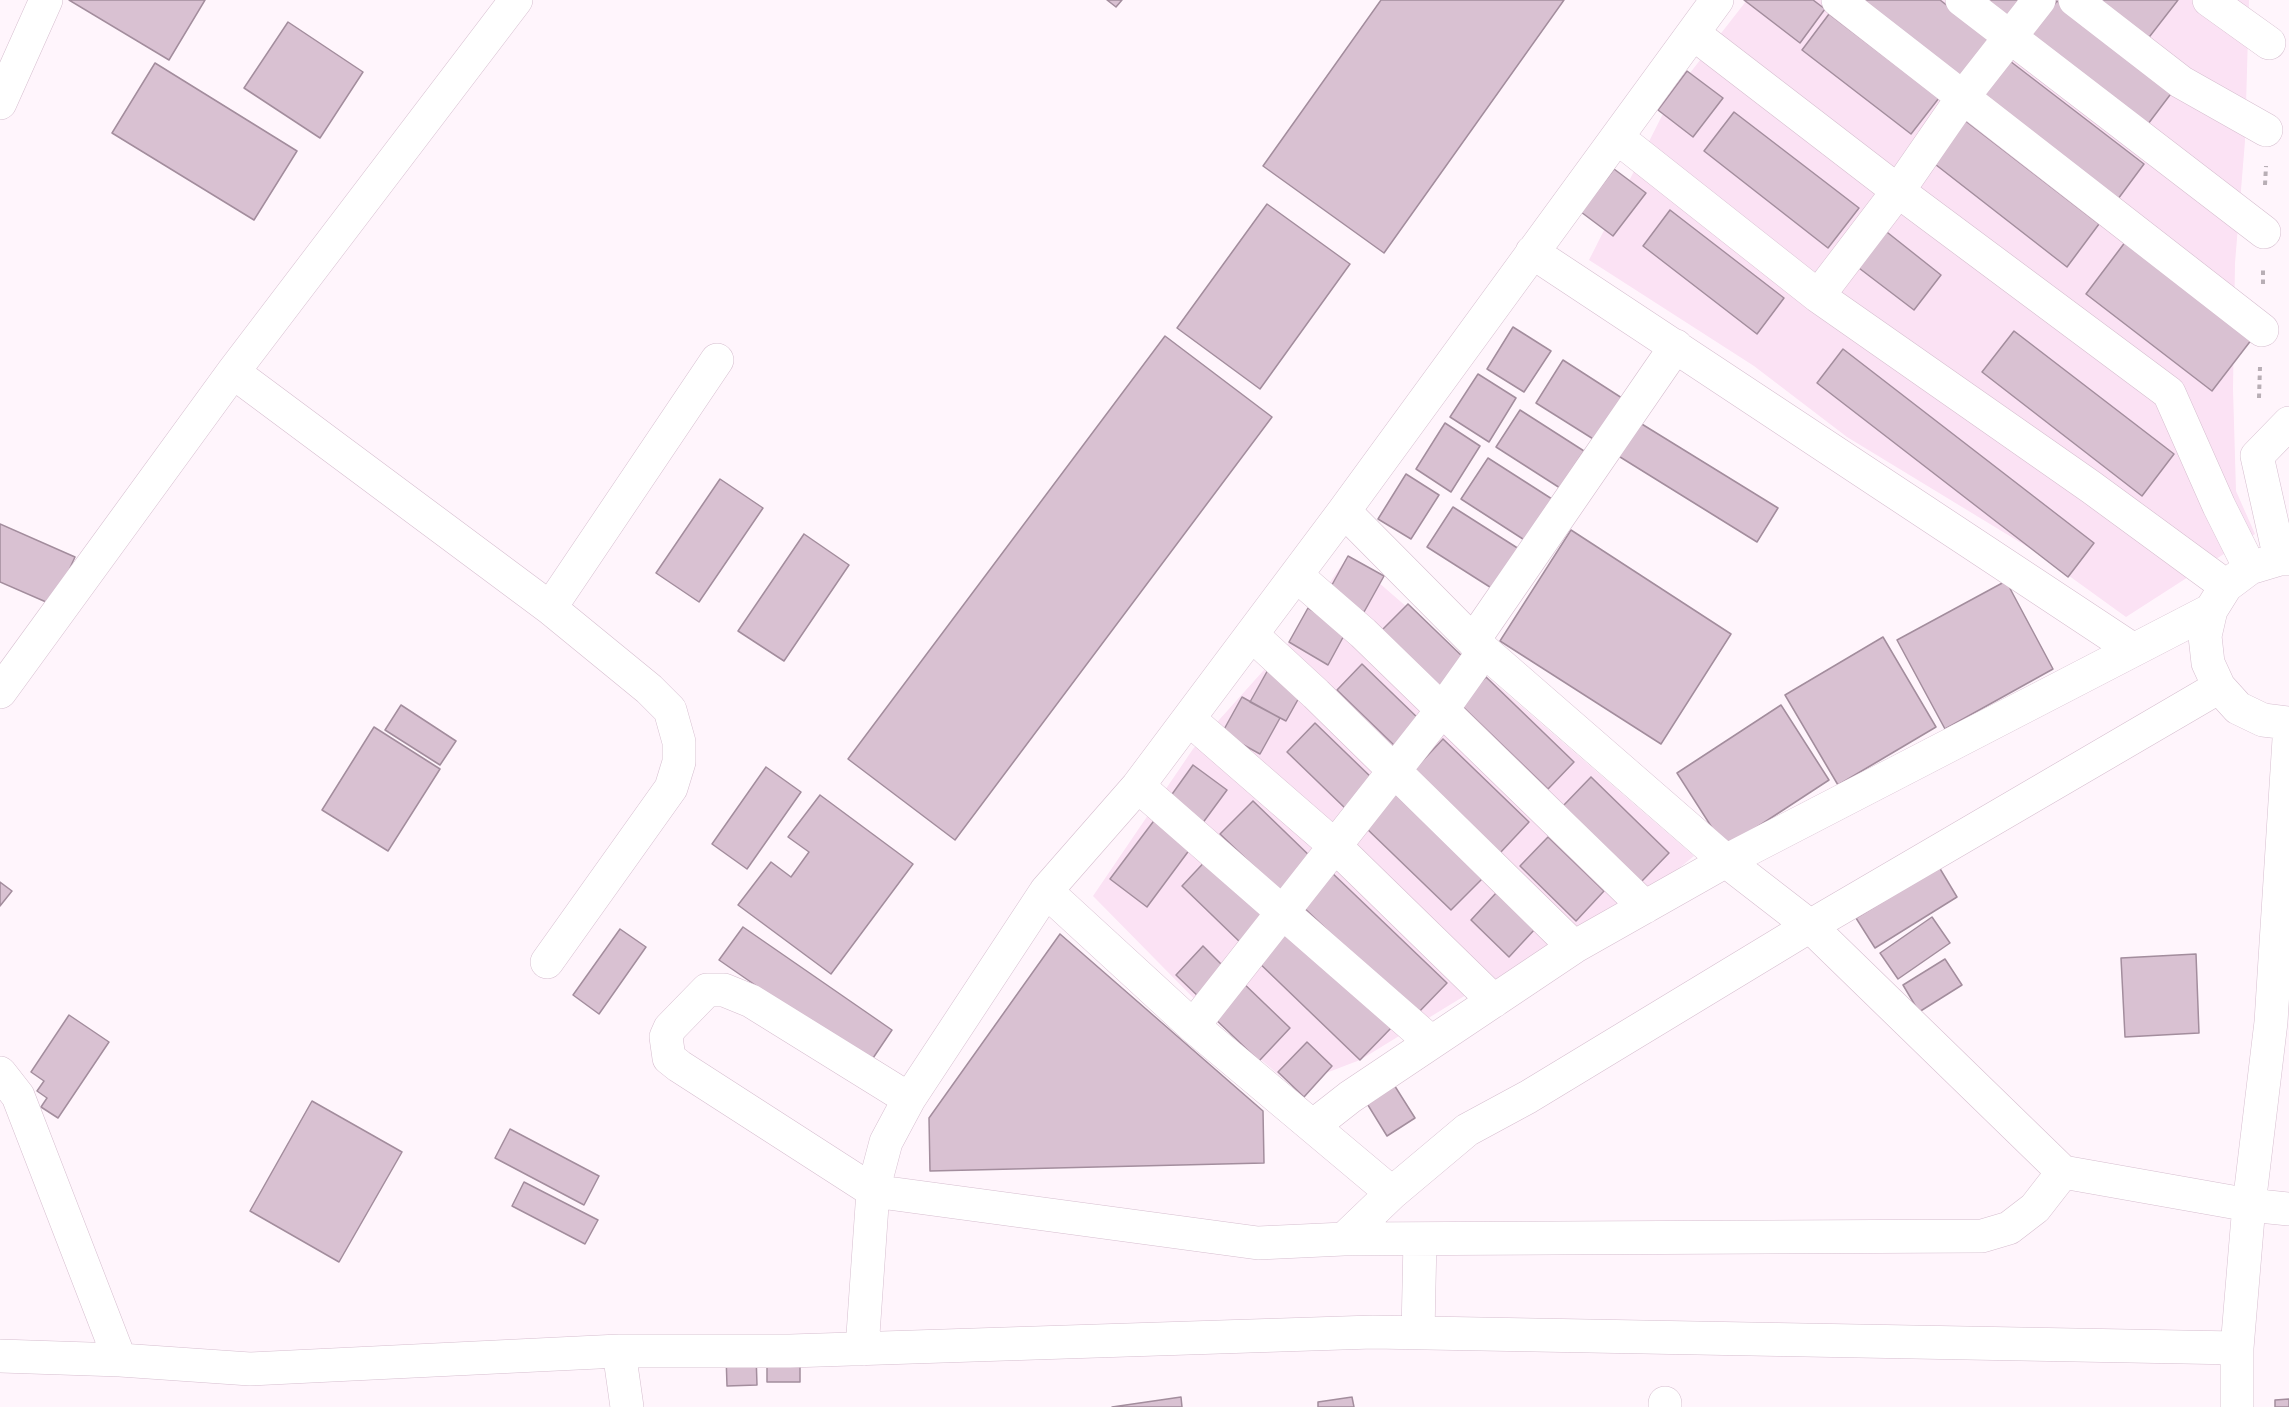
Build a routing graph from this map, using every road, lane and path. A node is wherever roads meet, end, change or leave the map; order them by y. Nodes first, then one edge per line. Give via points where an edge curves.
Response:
1 (46, 0) edge
2 (516, 0) edge
3 (1717, 0) edge
4 (1838, 0) edge
5 (1962, 0) edge
6 (2038, 0) edge
7 (2076, 0) edge
8 (2209, 0) edge
9 (1694, 34) junction
10 (2010, 37) junction
11 (2269, 43) dead end
12 (1963, 97) junction
13 (0, 103) edge
14 (2266, 130) dead end
15 (1618, 138) junction
16 (1898, 191) junction
17 (2264, 232) dead end
18 (1533, 252) junction
19 (1818, 296) junction
20 (2262, 330) dead end
21 (1677, 346) junction
22 (717, 360) dead end
23 (233, 372) junction
24 (2289, 423) edge
25 (1344, 511) junction
26 (1296, 575) junction
27 (2251, 576) edge
28 (550, 608) junction
29 (1252, 635) junction
30 (1478, 646) junction
31 (2132, 649) junction
32 (2219, 687) junction
33 (0, 692) edge
34 (1442, 710) junction
35 (1189, 718) junction
36 (2289, 723) edge
37 (2289, 739) edge
38 (1394, 771) junction
39 (1138, 786) junction
40 (1335, 846) junction
41 (1726, 861) junction
42 (1046, 891) junction
43 (1646, 907) junction
44 (1282, 911) junction
45 (1810, 926) junction
46 (1574, 947) junction
47 (547, 962) dead end
48 (1494, 1001) junction
49 (2280, 1022) edge
50 (1192, 1026) junction
51 (1431, 1042) junction
52 (0, 1073) edge
53 (909, 1099) junction
54 (1313, 1126) junction
55 (2063, 1172) junction
56 (873, 1191) junction
57 (1392, 1192) junction
58 (2249, 1205) junction
59 (2289, 1209) edge
60 (1344, 1239) junction
61 (1420, 1239) junction
62 (1418, 1333) junction
63 (2237, 1348) junction
64 (862, 1349) junction
65 (619, 1351) junction
66 (0, 1356) edge
67 (120, 1360) junction
68 (627, 1407) edge
69 (2237, 1407) edge

1 - 13 street
2 - 23 street
3 - 9 street
4 - 12 street
5 - 10 street
6 - 10 street
7 - 14 street via 2181,82
8 - 11 street
9 - 15 street
9 - 16 street
10 - 12 street
10 - 17 street
12 - 16 street
12 - 20 street
15 - 18 street
15 - 19 street
16 - 19 street
16 - 27 street via 2169,393
18 - 21 street
18 - 25 street
19 - 27 street via 2091,487
21 - 30 street
21 - 31 street
22 - 28 street
23 - 28 street
23 - 33 street
24 - 27 street via 2258,456
25 - 26 street
25 - 30 street
26 - 29 street
26 - 34 street
27 - 31 street
27 - 32 street via 2205,636 2208,663
28 - 47 street via 670,711 680,742 671,788
29 - 35 street
29 - 38 street
30 - 34 street
30 - 41 street
31 - 41 street
32 - 36 street via 2238,708 2263,720
32 - 45 street
34 - 38 street
34 - 43 street
35 - 39 street
35 - 40 street
37 - 49 street
38 - 40 street
38 - 46 street
39 - 42 street
39 - 44 street
40 - 44 street
40 - 48 street
41 - 43 street
41 - 45 street
42 - 50 street
42 - 53 street
43 - 46 street
44 - 50 street
44 - 51 street
45 - 55 street
45 - 57 street via 1467,1130
46 - 48 street
48 - 51 street
49 - 58 street
50 - 54 street
51 - 54 street
52 - 67 street via 18,1096
53 - 56 street via 886,1142
53 - 56 street via 751,1001 724,990 707,990 669,1028 669,1058
54 - 57 street
55 - 58 street
55 - 61 street via 2035,1208 2009,1227 1982,1236
56 - 60 street via 1258,1243
56 - 64 street
57 - 60 street
58 - 59 street
58 - 63 street
60 - 61 street
61 - 62 street
62 - 63 street
62 - 64 street
63 - 69 street
64 - 65 street
65 - 67 street via 250,1369
65 - 68 street
66 - 67 street

